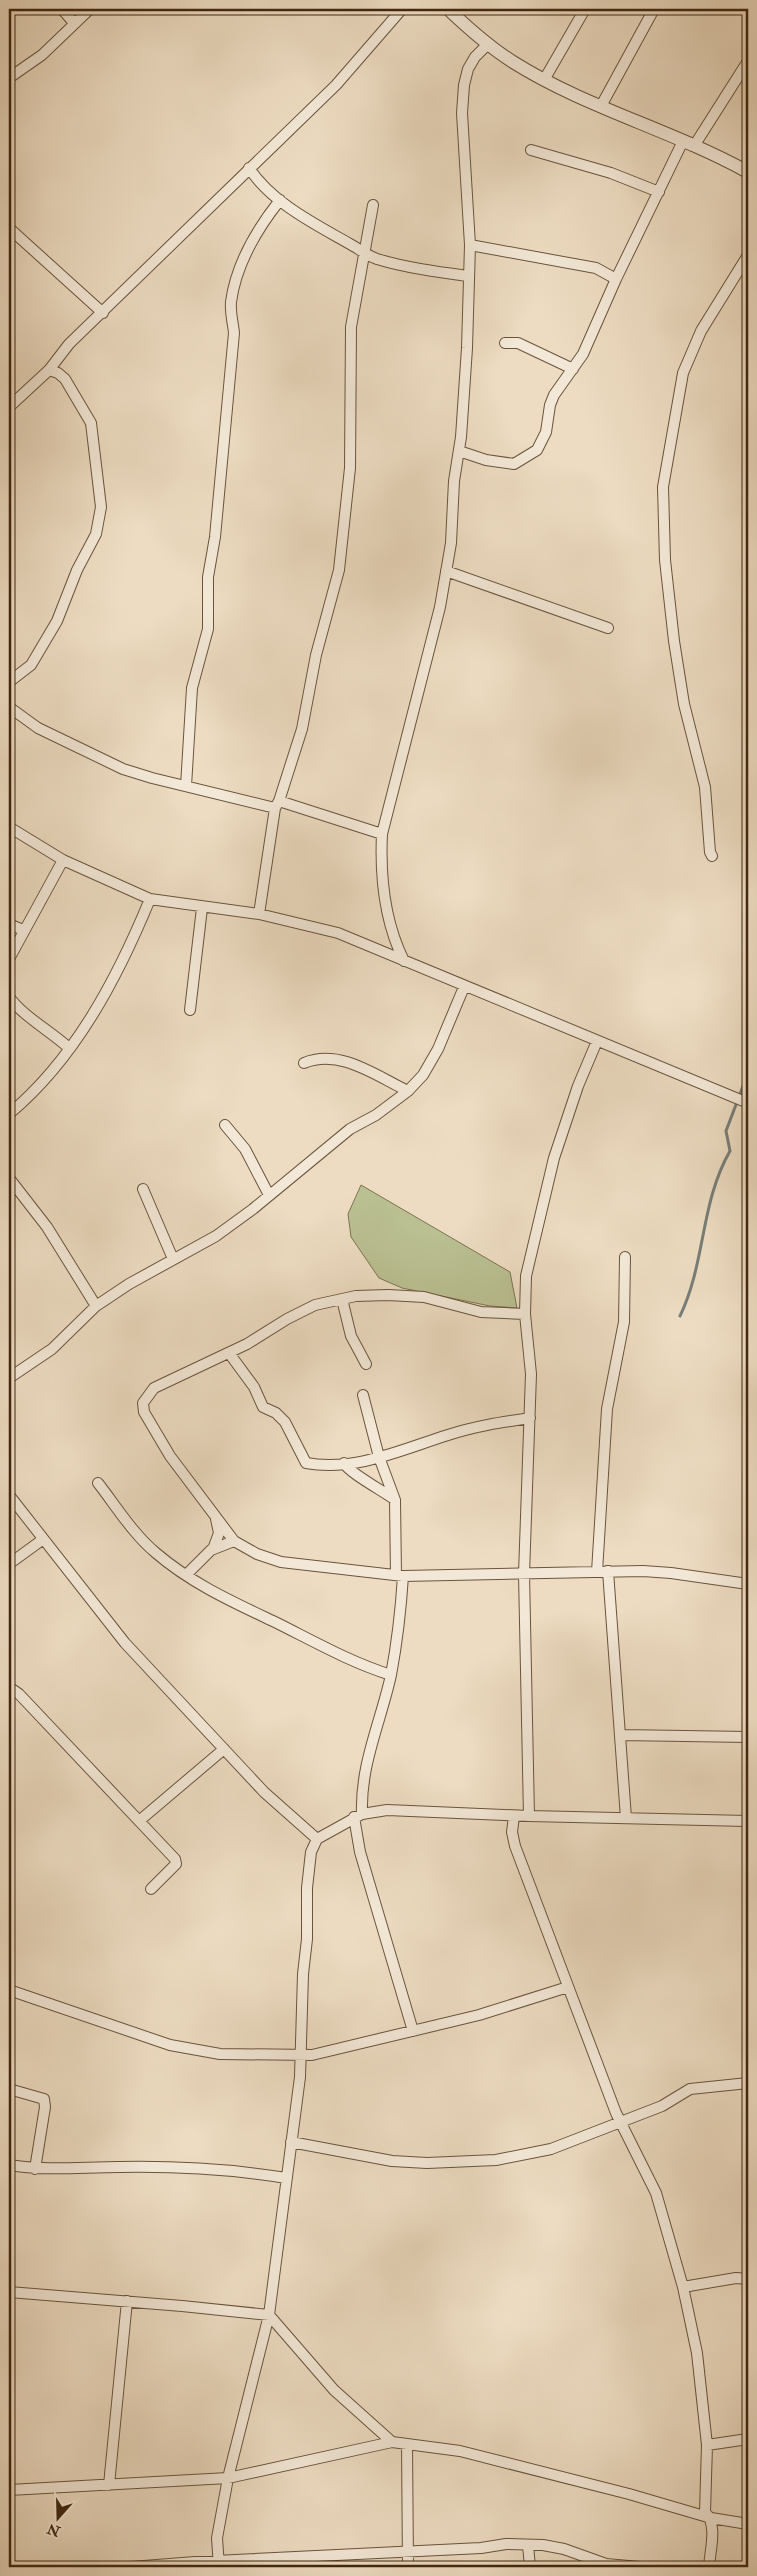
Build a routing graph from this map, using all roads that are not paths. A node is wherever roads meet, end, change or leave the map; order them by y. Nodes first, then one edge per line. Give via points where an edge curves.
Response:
1 (62, 9) edge
2 (90, 9) edge
3 (402, 9) edge
4 (448, 9) edge
5 (585, 9) edge
6 (654, 9) edge
7 (74, 23) junction
8 (488, 44) junction
9 (748, 61) edge
10 (9, 78) edge
11 (544, 80) junction
12 (600, 106) junction
13 (689, 143) junction
14 (531, 150) dead end
15 (249, 168) junction
16 (748, 172) edge
17 (659, 192) junction
18 (280, 200) junction
19 (373, 205) dead end
20 (9, 228) edge
21 (470, 245) junction
22 (364, 252) junction
23 (748, 255) edge
24 (468, 276) junction
25 (616, 280) junction
26 (103, 313) junction
27 (505, 343) dead end
28 (573, 369) junction
29 (54, 371) junction
30 (9, 407) edge
31 (459, 451) junction
32 (446, 571) junction
33 (608, 628) dead end
34 (9, 682) edge
35 (9, 707) edge
36 (186, 786) junction
37 (277, 805) junction
38 (9, 827) edge
39 (382, 834) junction
40 (712, 856) dead end
41 (62, 860) junction
42 (150, 899) junction
43 (202, 908) junction
44 (259, 914) junction
45 (9, 924) edge
46 (23, 930) junction
47 (9, 959) edge
48 (404, 961) junction
49 (464, 987) junction
50 (9, 996) edge
51 (190, 1010) dead end
52 (597, 1041) junction
53 (69, 1048) junction
54 (304, 1064) dead end
55 (408, 1091) junction
56 (748, 1103) edge
57 (9, 1114) edge
58 (225, 1125) dead end
59 (9, 1178) edge
60 (143, 1189) dead end
61 (270, 1195) junction
62 (625, 1257) dead end
63 (173, 1259) junction
64 (342, 1299) junction
65 (96, 1306) junction
66 (524, 1314) junction
67 (229, 1353) junction
68 (366, 1364) dead end
69 (9, 1378) edge
70 (363, 1395) dead end
71 (530, 1418) junction
72 (379, 1457) junction
73 (344, 1463) junction
74 (98, 1483) dead end
75 (9, 1496) edge
76 (395, 1500) junction
77 (216, 1517) junction
78 (42, 1540) junction
79 (234, 1541) junction
80 (213, 1549) junction
81 (9, 1564) edge
82 (603, 1572) junction
83 (524, 1574) junction
84 (186, 1575) junction
85 (400, 1575) junction
86 (748, 1584) edge
87 (391, 1675) junction
88 (9, 1687) edge
89 (620, 1735) junction
90 (748, 1737) edge
91 (224, 1749) junction
92 (358, 1816) junction
93 (514, 1816) junction
94 (529, 1816) junction
95 (626, 1818) junction
96 (139, 1821) junction
97 (748, 1822) edge
98 (317, 1839) junction
99 (151, 1889) dead end
100 (568, 1988) junction
101 (9, 1990) edge
102 (413, 2031) junction
103 (300, 2055) junction
104 (748, 2083) edge
105 (9, 2088) edge
106 (622, 2123) junction
107 (291, 2142) junction
108 (9, 2165) edge
109 (35, 2169) junction
110 (286, 2178) junction
111 (748, 2279) edge
112 (682, 2286) junction
113 (9, 2292) edge
114 (127, 2301) junction
115 (269, 2315) junction
116 (748, 2439) edge
117 (392, 2442) junction
118 (407, 2444) junction
119 (707, 2445) junction
120 (228, 2478) junction
121 (109, 2485) junction
122 (9, 2490) edge
123 (711, 2518) junction
124 (748, 2524) edge
125 (528, 2544) junction
126 (408, 2551) junction
127 (218, 2565) edge
128 (131, 2567) edge
129 (408, 2567) edge
130 (530, 2567) edge
131 (640, 2567) edge
132 (709, 2567) edge

1 - 7 street
2 - 7 street
3 - 15 street via 336,85
4 - 8 street
5 - 11 street
6 - 12 street
7 - 10 street via 42,55
8 - 11 street
8 - 21 street via 475,57 464,85 462,113
9 - 13 street
11 - 12 street
12 - 13 street
13 - 16 street
13 - 17 street
14 - 17 street via 611,173
15 - 18 street
15 - 26 street
17 - 25 street
18 - 22 street
18 - 36 street via 262,222 246,251 231,302 234,333 215,537 208,577 208,629 192,688
19 - 22 street
20 - 26 street
21 - 24 street
21 - 25 street via 596,268
22 - 24 street via 375,258 431,271
22 - 37 street via 351,327 350,468 339,570 316,655 302,729
23 - 40 street via 701,331 683,373 663,487 665,560 674,641 684,704 705,787
24 - 31 street via 467,348
25 - 28 street
26 - 29 street via 60,355
27 - 28 street via 518,343
28 - 31 street via 554,395 546,432 537,450 525,460 514,464 486,460
29 - 30 street
29 - 34 street via 73,391 91,422 101,507 96,534 77,570 57,621 31,665
31 - 32 street
32 - 33 street
32 - 39 street via 440,607
35 - 36 street via 38,728 123,769
36 - 37 street
37 - 39 street
37 - 44 street
38 - 41 street
39 - 48 street via 388,923
41 - 42 street
41 - 46 street
42 - 43 street
42 - 53 street via 131,945 99,1006
43 - 44 street
43 - 51 street
44 - 48 street via 338,933
45 - 46 street
46 - 47 street
48 - 49 street
49 - 52 street
49 - 55 street via 438,1049 423,1075
50 - 53 street via 26,1016 47,1028
52 - 56 street
52 - 66 street via 554,1158 526,1276
53 - 57 street via 58,1065
54 - 55 street via 325,1057 339,1059
55 - 61 street via 376,1115 350,1129
58 - 61 street via 245,1149
59 - 65 street via 47,1227
60 - 63 street
61 - 63 street via 216,1236
62 - 82 street via 624,1322 607,1409
63 - 65 street
64 - 66 street via 388,1295 424,1297 481,1312
64 - 67 street via 315,1305 294,1315
64 - 68 street via 351,1336
65 - 69 street via 52,1350
66 - 71 street via 530,1348
67 - 73 street via 254,1387 263,1407 285,1422 306,1464
67 - 77 street via 154,1388 143,1403 144,1412 170,1456
70 - 72 street
71 - 72 street via 448,1435
71 - 83 street
72 - 73 street
72 - 76 street
73 - 76 street via 352,1472
74 - 84 street via 154,1552
75 - 78 street
76 - 85 street
77 - 79 street
77 - 80 street via 219,1533
78 - 81 street
78 - 91 street via 125,1643
79 - 80 street
79 - 85 street via 281,1562
80 - 84 street
82 - 83 street
82 - 86 street via 671,1573
82 - 89 street
83 - 85 street
83 - 94 street
84 - 87 street via 246,1610 360,1665
85 - 87 street
87 - 92 street via 368,1760
88 - 96 street
89 - 90 street
89 - 95 street
91 - 96 street
91 - 98 street via 264,1792
92 - 93 street via 387,1810
92 - 98 street
92 - 102 street via 360,1852
93 - 94 street
93 - 100 street via 512,1832 515,1846
94 - 95 street
95 - 97 street
96 - 99 street via 175,1859 176,1864
98 - 103 street via 307,1888
100 - 102 street via 479,2016
100 - 106 street
101 - 103 street via 170,2045 220,2054
102 - 103 street via 327,2053
103 - 107 street
104 - 106 street via 690,2089 662,2106
105 - 109 street via 44,2099
106 - 107 street via 551,2149 472,2162 392,2161
106 - 112 street via 656,2193
107 - 110 street
108 - 109 street
109 - 110 street via 162,2166 252,2172
110 - 115 street
111 - 112 street via 729,2278
112 - 119 street via 697,2353
113 - 114 street
114 - 115 street
114 - 121 street
115 - 117 street via 334,2390
115 - 120 street
116 - 119 street
117 - 118 street
117 - 120 street
118 - 123 street via 460,2451
118 - 126 street
119 - 123 street via 705,2512
120 - 121 street
120 - 127 street via 217,2538
121 - 122 street
123 - 124 street
123 - 132 street
125 - 126 street
125 - 130 street
125 - 131 street via 564,2549 606,2564
126 - 127 street
126 - 129 street
127 - 128 street via 195,2562

